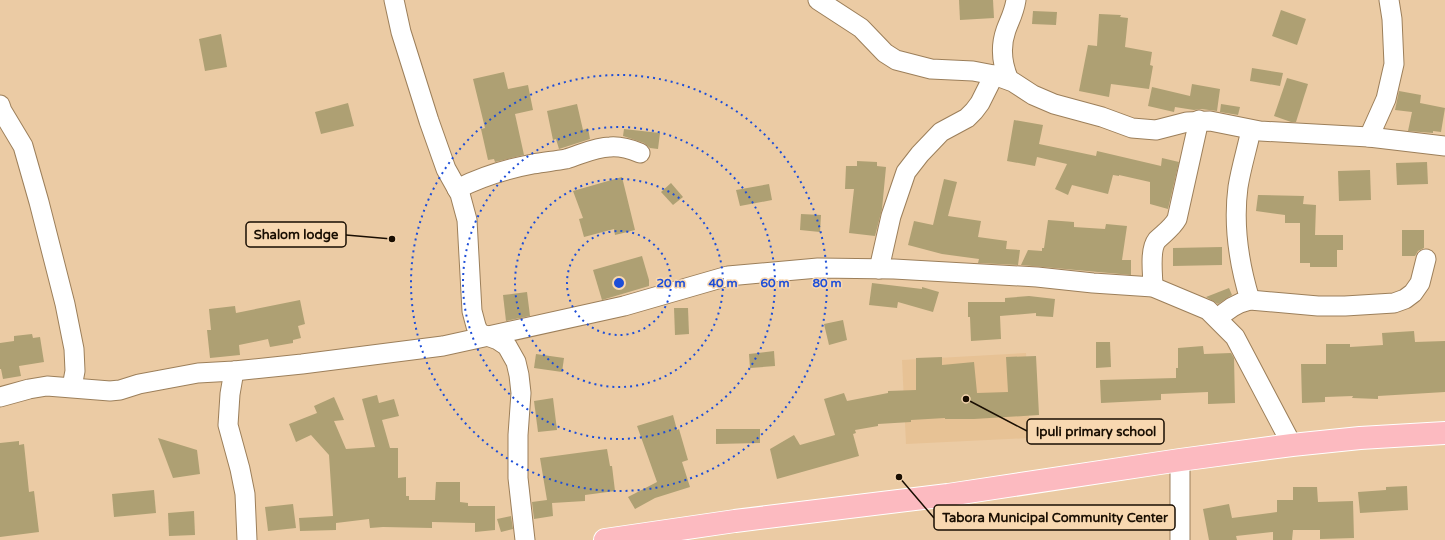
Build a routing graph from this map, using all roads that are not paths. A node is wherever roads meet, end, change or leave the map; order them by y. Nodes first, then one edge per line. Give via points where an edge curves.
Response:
1 (394, 0) edge
2 (818, 0) edge
3 (1016, 0) edge
4 (1389, 0) edge
5 (1001, 77) junction
6 (0, 105) edge
7 (1199, 120) junction
8 (1251, 130) junction
9 (1369, 137) junction
10 (1445, 146) edge
11 (640, 153) dead end
12 (457, 189) junction
13 (1426, 259) dead end
14 (879, 269) junction
15 (1153, 288) junction
16 (1250, 300) junction
17 (1218, 319) junction
18 (486, 336) junction
19 (234, 371) junction
20 (72, 388) junction
21 (0, 397) edge
22 (1445, 433) edge
23 (1292, 445) junction
24 (1180, 460) junction
25 (247, 540) edge
26 (525, 540) edge
27 (605, 540) edge
28 (1180, 540) edge

1 - 12 street via 403,39 429,121 446,169
2 - 5 street via 861,28 885,54 896,60 931,69 973,71
3 - 5 street via 1003,42
4 - 9 street via 1394,64 1386,99
5 - 7 street via 1054,104 1132,128 1162,129
5 - 14 street via 974,111 967,118 941,132 906,172 891,216
6 - 20 street via 23,146 55,263 74,349 75,371
7 - 8 street
7 - 15 street via 1177,219 1158,239 1153,249
8 - 9 street
8 - 16 street via 1238,186 1236,207 1239,255
9 - 10 street
11 - 12 street via 625,147 610,146 571,158 496,173
12 - 18 street via 467,220 472,311 478,330
13 - 16 street via 1420,283 1413,293 1394,303 1338,306
14 - 15 street via 1037,276
14 - 18 street via 803,268 728,276 624,306
15 - 17 street via 1208,310
16 - 17 street via 1231,307
17 - 23 street via 1236,337
18 - 19 street via 423,349
18 - 26 street via 507,346 516,362 519,375 521,401 518,462
19 - 20 street via 198,373 120,390 95,391
19 - 25 street via 228,426 244,488
20 - 21 street via 38,387
22 - 23 highway
23 - 24 highway
24 - 27 highway via 948,495
24 - 28 street

